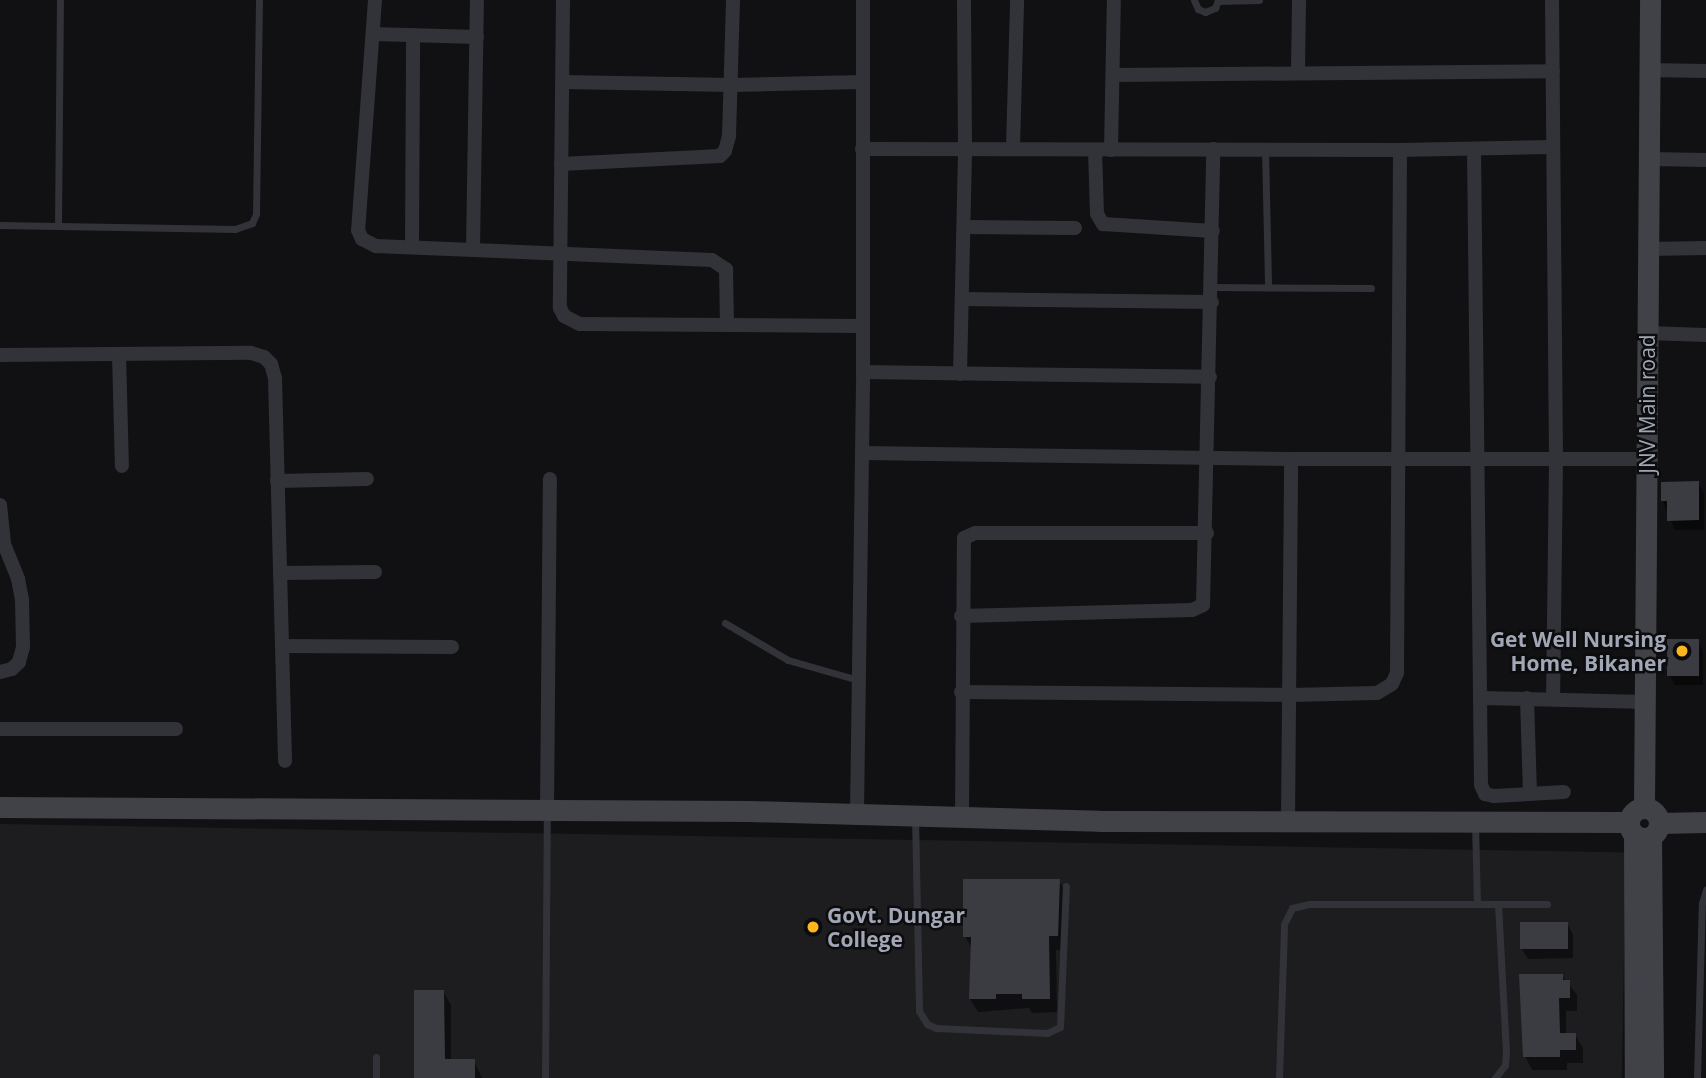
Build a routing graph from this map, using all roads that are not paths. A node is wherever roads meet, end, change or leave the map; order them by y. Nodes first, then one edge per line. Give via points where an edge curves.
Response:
1 (60, 0) edge
2 (259, 0) edge
3 (375, 0) edge
4 (477, 0) edge
5 (563, 0) edge
6 (733, 0) edge
7 (863, 0) edge
8 (964, 0) edge
9 (1017, 0) edge
10 (1114, 0) edge
11 (1194, 0) edge
12 (1259, 0) edge
13 (1298, 0) edge
14 (1552, 0) edge
15 (1650, 0) edge
16 (1218, 1) edge
17 (373, 34) junction
18 (413, 35) junction
19 (477, 37) junction
20 (1649, 70) junction
21 (1553, 71) junction
22 (1706, 71) edge
23 (1298, 72) junction
24 (1114, 75) junction
25 (562, 82) junction
26 (862, 82) junction
27 (733, 85) junction
28 (965, 147) junction
29 (1013, 147) junction
30 (1551, 147) junction
31 (862, 149) junction
32 (1213, 149) junction
33 (1474, 149) junction
34 (1095, 150) junction
35 (1111, 150) junction
36 (1265, 150) junction
37 (1400, 150) junction
38 (1649, 159) junction
39 (1706, 160) edge
40 (561, 164) junction
41 (0, 225) edge
42 (58, 226) junction
43 (964, 226) junction
44 (1075, 228) dead end
45 (1213, 231) junction
46 (412, 247) junction
47 (1706, 248) edge
48 (473, 249) junction
49 (1648, 249) junction
50 (561, 252) junction
51 (1268, 287) junction
52 (1371, 288) dead end
53 (1212, 294) junction
54 (963, 299) junction
55 (727, 325) junction
56 (862, 326) junction
57 (1647, 333) junction
58 (1706, 335) edge
59 (120, 354) junction
60 (0, 355) edge
61 (863, 372) junction
62 (960, 374) junction
63 (1210, 377) junction
64 (862, 453) junction
65 (1209, 457) junction
66 (1401, 458) junction
67 (1291, 459) junction
68 (1477, 459) junction
69 (1648, 459) junction
70 (1556, 460) junction
71 (122, 466) dead end
72 (367, 479) dead end
73 (550, 479) dead end
74 (277, 481) junction
75 (0, 505) edge
76 (1207, 533) junction
77 (375, 572) dead end
78 (280, 573) junction
79 (961, 616) junction
80 (725, 623) dead end
81 (282, 646) junction
82 (452, 648) dead end
83 (0, 672) edge
84 (859, 680) junction
85 (961, 692) junction
86 (1290, 695) junction
87 (1481, 698) junction
88 (1527, 698) junction
89 (1553, 699) junction
90 (1646, 702) junction
91 (176, 729) dead end
92 (0, 730) edge
93 (285, 761) dead end
94 (1564, 792) dead end
95 (1485, 794) junction
96 (1530, 794) junction
97 (0, 807) edge
98 (547, 810) junction
99 (857, 813) junction
100 (915, 816) junction
101 (962, 816) junction
102 (1289, 820) junction
103 (1480, 822) junction
104 (1706, 822) edge
105 (1643, 825) junction
106 (1066, 886) dead end
107 (1706, 890) edge
108 (1477, 903) junction
109 (1547, 904) dead end
110 (1498, 905) junction
111 (376, 1057) dead end
112 (376, 1078) edge
113 (545, 1078) edge
114 (1279, 1078) edge
115 (1495, 1078) edge
116 (1635, 1078) edge
117 (1653, 1078) edge
118 (1697, 1078) edge

1 - 42 lane
2 - 42 lane via 256,214 252,223 234,229
3 - 17 street
4 - 19 street
5 - 25 street
6 - 27 street
7 - 26 street
8 - 28 street
9 - 29 street
10 - 24 street
11 - 16 lane via 1205,12
12 - 16 lane
13 - 23 street
14 - 21 street
15 - 20 street, JNV Main road
17 - 18 street
17 - 46 street via 358,230 368,244
18 - 19 street
18 - 46 street
19 - 48 street
20 - 22 street
20 - 38 street, JNV Main road
21 - 23 street
21 - 30 street
23 - 24 street
24 - 35 street
25 - 27 street
25 - 40 street
26 - 27 street
26 - 31 street
27 - 40 street via 729,136 720,156
28 - 29 street
28 - 31 street
28 - 43 street
29 - 34 street
30 - 33 street
30 - 70 street
31 - 56 street
32 - 35 street
32 - 36 street
32 - 45 street
33 - 37 street
33 - 68 street
34 - 35 street
34 - 45 street via 1097,214 1102,224
36 - 37 street
36 - 51 lane
37 - 66 street
38 - 39 street
38 - 49 street, JNV Main road
40 - 50 street
41 - 42 lane
43 - 44 street
43 - 54 street
45 - 53 street
46 - 48 street
47 - 49 street
48 - 50 street
49 - 57 street, JNV Main road
50 - 55 street via 719,263 726,269
50 - 55 street via 560,308 570,321
51 - 52 lane
51 - 53 lane
53 - 54 street
53 - 63 street
54 - 62 street
55 - 56 street
56 - 61 street
57 - 58 street
57 - 69 street, JNV Main road
59 - 60 street
59 - 71 street
59 - 74 street via 251,353 264,357 275,378
61 - 62 street
61 - 64 street
62 - 63 street
63 - 65 street
64 - 65 street
64 - 84 street
65 - 67 street
65 - 76 street
66 - 67 street
66 - 68 street
66 - 86 street via 1398,673 1392,684 1377,693
67 - 86 street
68 - 70 street
68 - 87 street
69 - 70 street
69 - 90 street, JNV Main road
70 - 89 street
72 - 74 street
73 - 98 street
74 - 78 street
75 - 83 street via 4,544 22,600 23,648 19,662
76 - 79 street via 1206,599 1199,608
76 - 79 street via 969,534 961,544
77 - 78 street
78 - 81 street
79 - 85 street
80 - 84 lane via 788,660
81 - 82 street
81 - 93 street
84 - 99 street
85 - 86 street
85 - 101 street
86 - 102 street
87 - 88 street
87 - 95 street via 1481,785
88 - 89 street
88 - 96 street
89 - 90 street
90 - 105 street, JNV Main road
91 - 92 street
94 - 96 street
95 - 96 street
95 - 103 street
97 - 98 street
98 - 99 street
98 - 113 lane
99 - 100 street
100 - 101 street
100 - 106 lane via 919,1010 927,1024 1047,1033 1060,1027
101 - 102 street
102 - 103 street
103 - 105 street
103 - 108 lane
104 - 105 street
105 - 116 street
105 - 117 street
107 - 118 lane
108 - 110 lane
108 - 114 lane via 1310,904 1292,908 1284,924
109 - 110 lane
110 - 115 lane via 1506,1065
111 - 112 lane

